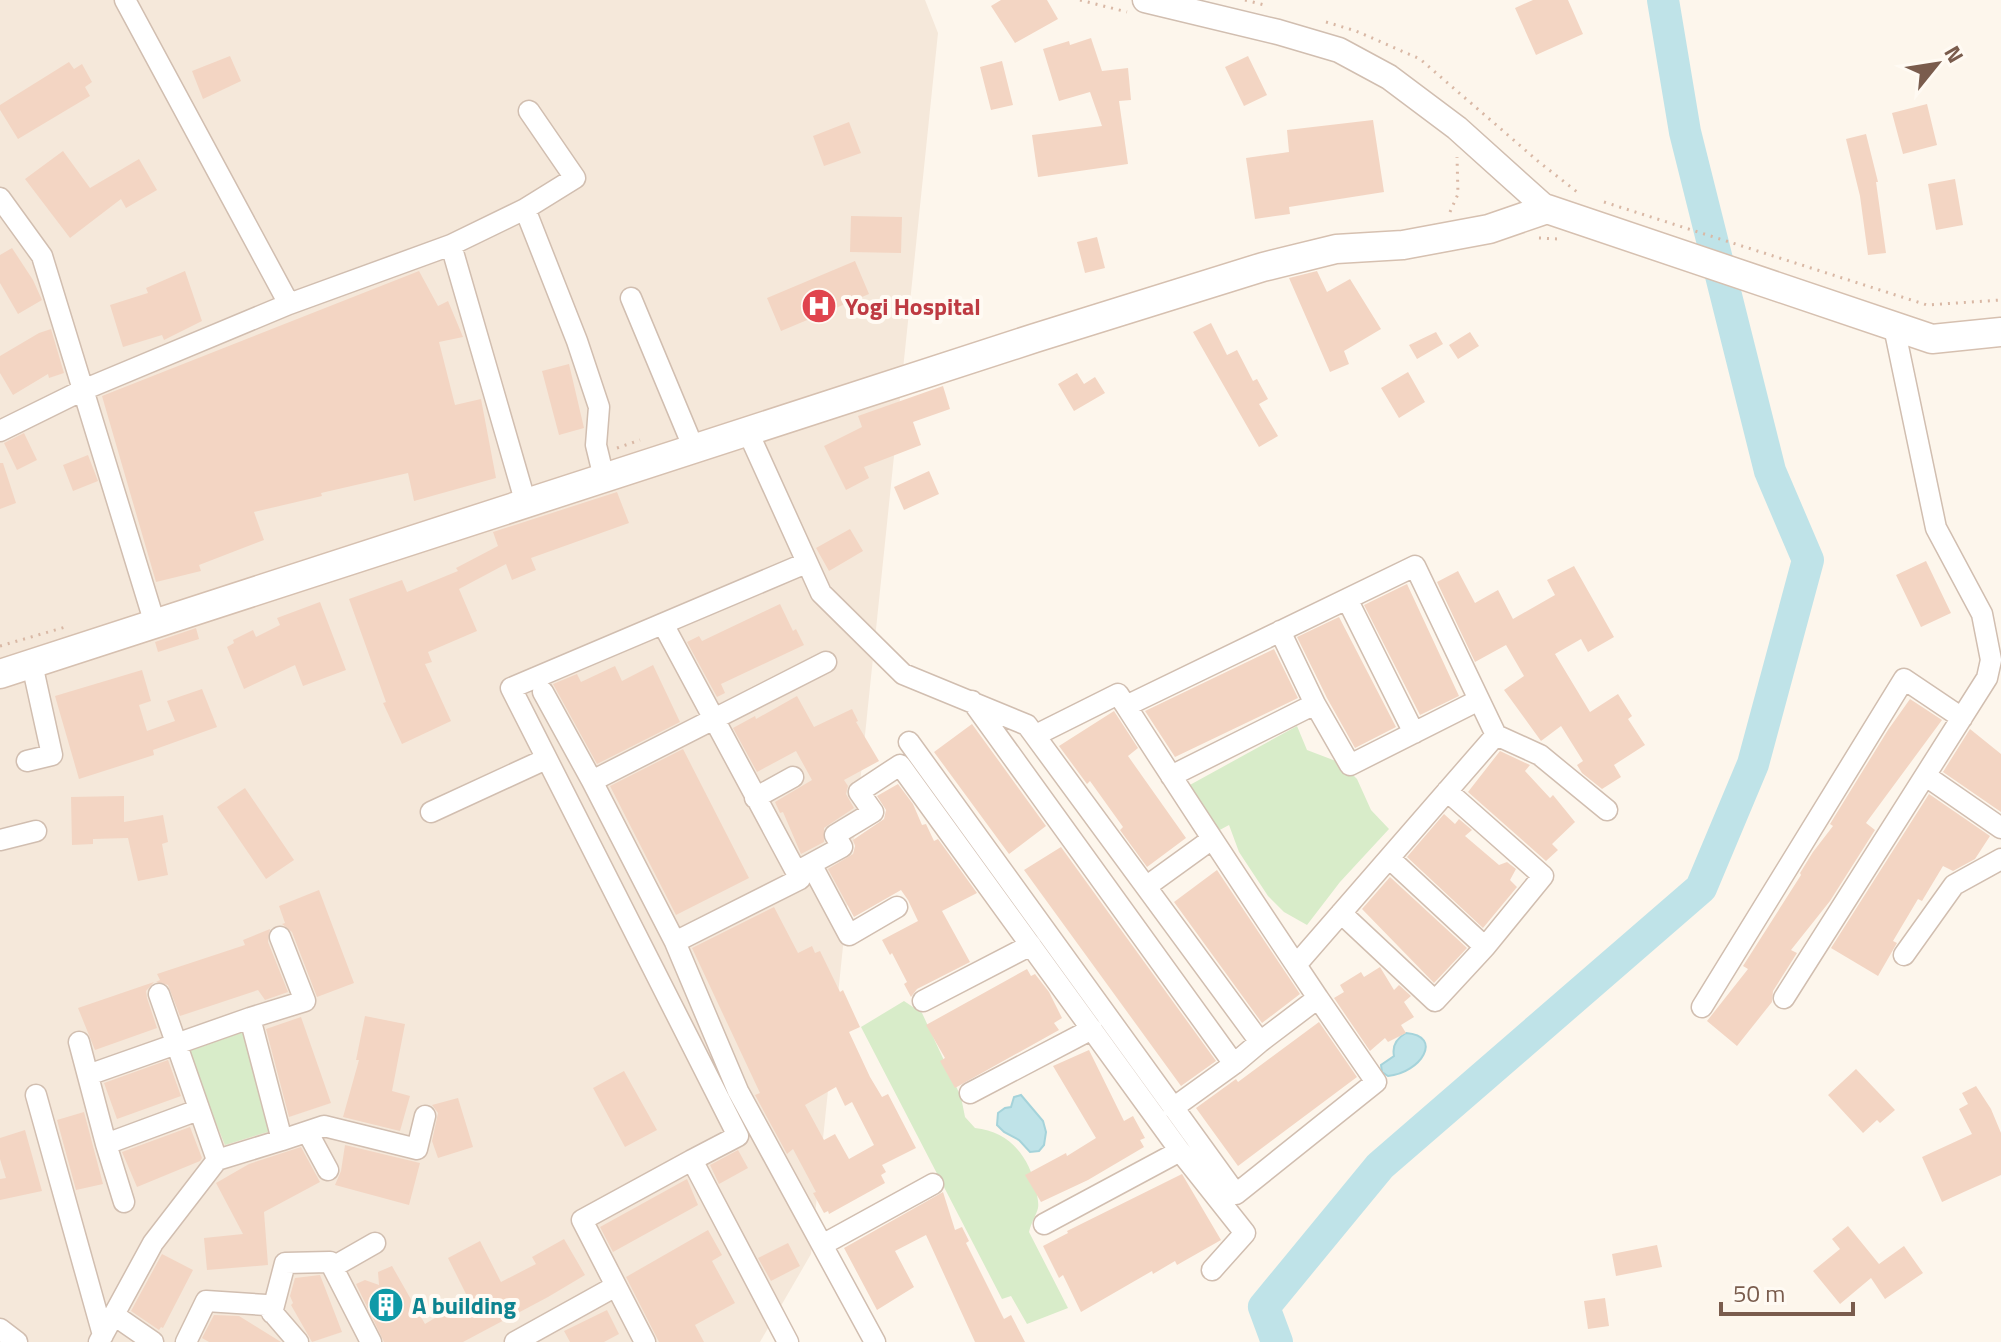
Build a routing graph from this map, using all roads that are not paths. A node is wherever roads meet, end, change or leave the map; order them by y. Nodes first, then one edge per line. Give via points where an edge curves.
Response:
1 (125, 0) edge
2 (1139, 7) edge
3 (529, 111) dead end
4 (0, 198) edge
5 (525, 209) junction
6 (1547, 209) junction
7 (451, 245) junction
8 (631, 298) dead end
9 (289, 304) junction
10 (1894, 327) junction
11 (2001, 332) edge
12 (83, 390) junction
13 (0, 431) edge
14 (748, 432) junction
15 (694, 449) junction
16 (604, 478) junction
17 (526, 504) junction
18 (806, 563) junction
19 (1347, 599) junction
20 (155, 624) junction
21 (663, 624) junction
22 (1280, 631) junction
23 (826, 662) dead end
24 (32, 664) junction
25 (0, 674) edge
26 (543, 692) dead end
27 (1479, 700) junction
28 (972, 701) junction
29 (1315, 704) junction
30 (1126, 706) junction
31 (1962, 718) junction
32 (713, 719) junction
33 (1414, 733) junction
34 (1036, 735) junction
35 (1496, 735) junction
36 (909, 742) dead end
37 (546, 759) junction
38 (27, 761) dead end
39 (1171, 776) junction
40 (1926, 776) junction
41 (793, 777) dead end
42 (592, 781) junction
43 (1447, 791) junction
44 (755, 798) junction
45 (1607, 810) dead end
46 (431, 812) dead end
47 (2001, 828) edge
48 (36, 831) dead end
49 (1212, 839) junction
50 (0, 840) edge
51 (1389, 858) junction
52 (2001, 859) edge
53 (804, 868) junction
54 (1147, 886) junction
55 (897, 907) dead end
56 (1341, 913) junction
57 (280, 937) dead end
58 (675, 942) junction
59 (1031, 945) junction
60 (1485, 947) junction
61 (1904, 955) dead end
62 (1296, 965) junction
63 (159, 994) dead end
64 (1318, 998) junction
65 (1784, 998) dead end
66 (923, 1001) dead end
67 (1702, 1007) dead end
68 (250, 1018) junction
69 (1092, 1029) junction
70 (79, 1042) dead end
71 (1260, 1042) junction
72 (175, 1043) junction
73 (1234, 1064) junction
74 (88, 1075) junction
75 (970, 1093) dead end
76 (36, 1095) dead end
77 (1173, 1108) junction
78 (198, 1110) junction
79 (425, 1116) dead end
80 (308, 1133) junction
81 (282, 1140) junction
82 (106, 1144) junction
83 (1180, 1151) junction
84 (217, 1160) junction
85 (692, 1160) junction
86 (328, 1170) dead end
87 (933, 1184) dead end
88 (124, 1202) dead end
89 (1044, 1224) dead end
90 (375, 1243) dead end
91 (822, 1245) junction
92 (333, 1267) junction
93 (1212, 1270) dead end
94 (616, 1286) junction
95 (272, 1313) junction
96 (114, 1315) junction
97 (0, 1329) edge
98 (101, 1339) edge
99 (191, 1340) edge
100 (17, 1342) edge
101 (153, 1342) edge
102 (298, 1342) edge
103 (371, 1342) edge
104 (515, 1342) edge
105 (645, 1342) edge
106 (788, 1342) edge
107 (875, 1342) edge

1 - 9 street
2 - 6 street via 1278,32 1339,50 1389,77 1457,128
3 - 5 street via 575,178
4 - 12 street via 42,256
5 - 7 street
5 - 16 street via 599,407 596,445
6 - 10 main road via 1600,213
6 - 14 main road via 1489,229 1403,245 1336,249 1263,267
7 - 9 street
7 - 17 street
8 - 15 street
9 - 12 street
10 - 11 main road via 1932,339
10 - 31 street via 1936,528 1982,614 1991,660 1987,678
12 - 13 street
12 - 20 street
14 - 15 main road
14 - 18 street
15 - 16 main road
16 - 17 main road
17 - 20 main road
18 - 21 street
18 - 28 street via 821,593 903,674
19 - 22 street
19 - 27 street via 1415,566
19 - 33 street
20 - 24 main road
21 - 32 street
21 - 37 street via 511,688
22 - 29 street
22 - 30 street
23 - 32 street
24 - 25 main road
24 - 38 street via 52,755
26 - 42 street
27 - 33 street
27 - 35 street
28 - 34 street via 1027,725
28 - 73 street
29 - 33 street via 1350,765
29 - 39 street
30 - 34 street via 1118,694
30 - 39 street
31 - 40 street
31 - 67 street via 1904,679
32 - 42 street
32 - 44 street
34 - 54 street
35 - 43 street
35 - 45 street via 1540,755
36 - 77 street
37 - 46 street
37 - 85 street via 738,1136
39 - 49 street
40 - 47 street
40 - 65 street
41 - 44 street
42 - 58 street
43 - 51 street
43 - 60 street via 1543,876
44 - 53 street
48 - 50 street
49 - 54 street
49 - 62 street
51 - 56 street
51 - 60 street
52 - 61 street via 1954,885
53 - 55 street via 849,935
53 - 58 street via 800,879
53 - 59 street via 842,847 835,835 873,812 859,792 900,765
54 - 71 street
56 - 60 street via 1435,1001
56 - 62 street
57 - 68 street via 305,1001
58 - 91 street via 738,1091
59 - 66 street
59 - 69 street
62 - 64 street
63 - 72 street
64 - 71 street
64 - 77 street via 1376,1082 1236,1194
68 - 72 street
68 - 81 street
69 - 75 street
69 - 83 street
70 - 74 street
71 - 73 street
72 - 74 street
72 - 78 street
73 - 77 street
74 - 82 street
76 - 98 street
78 - 82 street
78 - 84 street
79 - 80 street via 417,1149 324,1126
80 - 81 street
80 - 86 street
81 - 84 street
82 - 88 street
83 - 89 street
83 - 93 street via 1245,1233
84 - 96 street via 153,1243
85 - 94 street via 582,1220
85 - 106 street
87 - 91 street
90 - 92 street
91 - 107 street
92 - 95 street via 330,1262 285,1263
92 - 103 street
94 - 104 street
94 - 105 street
95 - 99 street via 266,1305 206,1301
95 - 102 street
96 - 98 street
96 - 101 street
97 - 100 street

